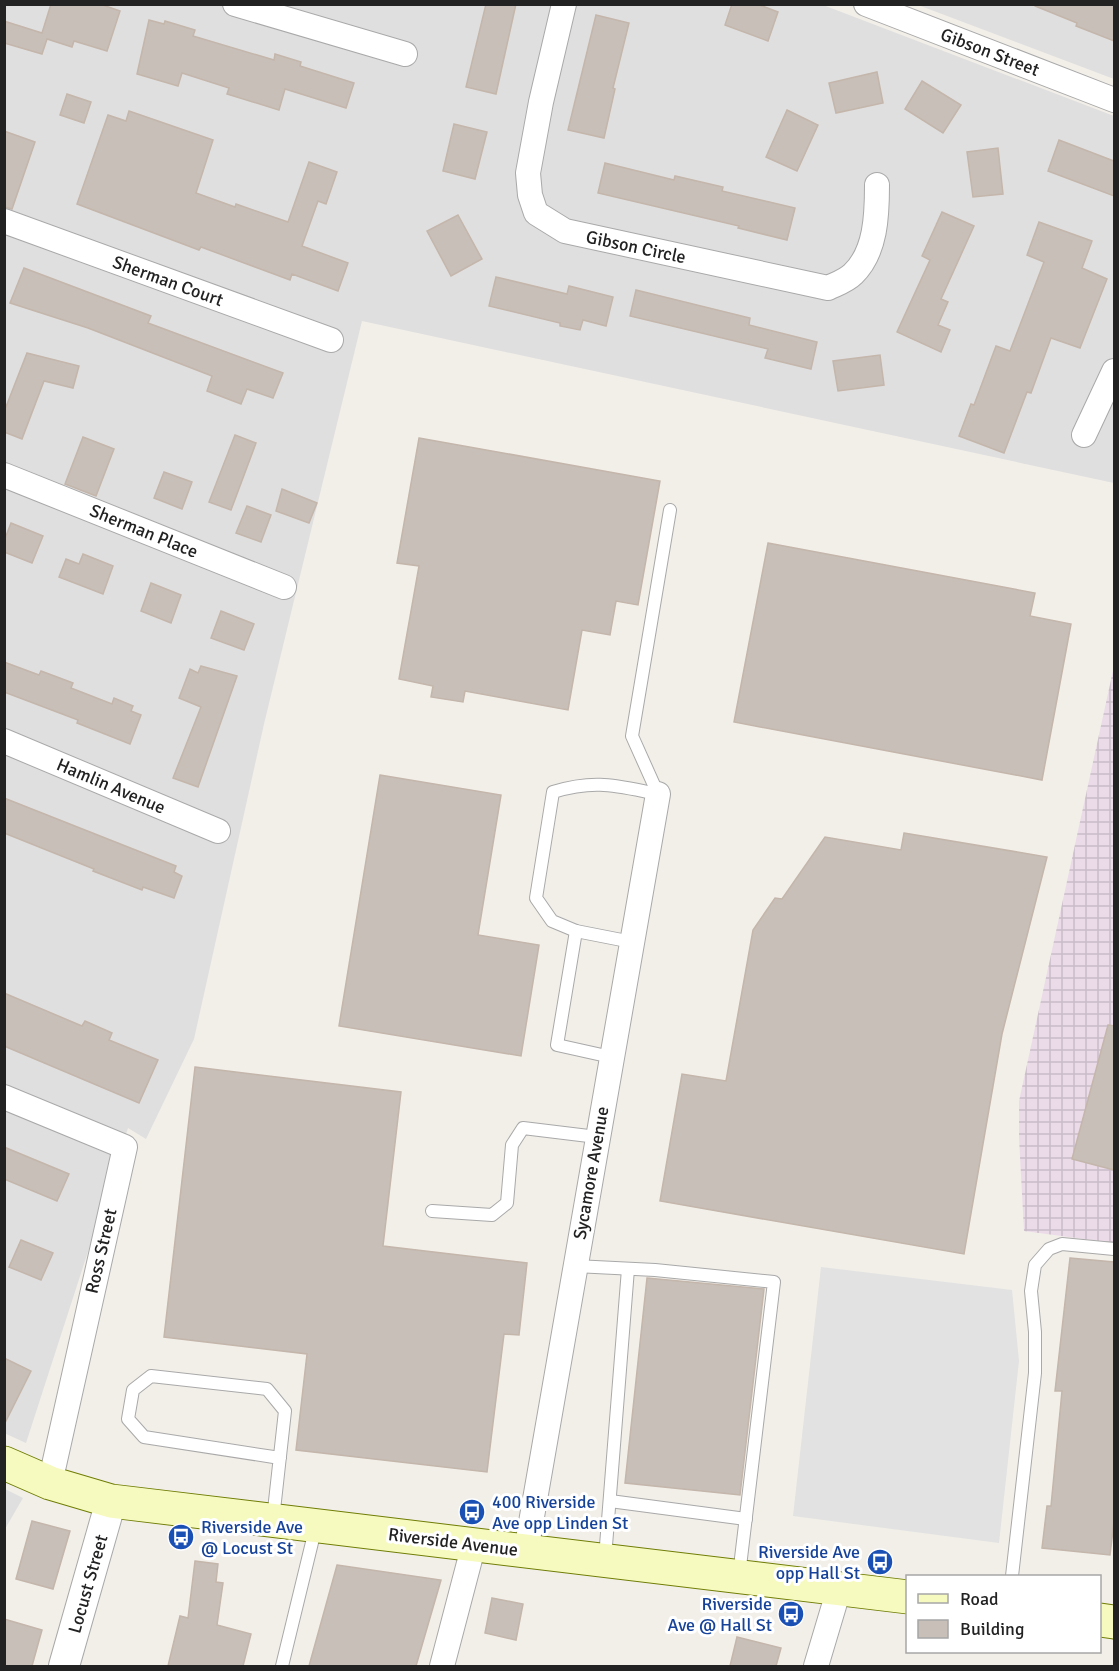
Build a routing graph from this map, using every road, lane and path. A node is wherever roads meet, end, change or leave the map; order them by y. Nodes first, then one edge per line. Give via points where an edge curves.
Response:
1 (235, 4) edge
2 (564, 4) edge
3 (866, 4) edge
4 (405, 54) dead end
5 (1114, 100) edge
6 (877, 185) dead end
7 (4, 221) edge
8 (331, 340) dead end
9 (1114, 371) edge
10 (1084, 435) dead end
11 (4, 475) edge
12 (670, 510) dead end
13 (284, 587) dead end
14 (4, 741) edge
15 (658, 794) junction
16 (218, 831) dead end
17 (576, 931) junction
18 (632, 942) junction
19 (611, 1057) junction
20 (4, 1097) edge
21 (597, 1137) junction
22 (432, 1211) dead end
23 (1114, 1249) edge
24 (575, 1266) junction
25 (628, 1269) junction
26 (280, 1458) junction
27 (4, 1463) edge
28 (50, 1483) junction
29 (111, 1501) junction
30 (610, 1501) junction
31 (746, 1519) junction
32 (273, 1520) junction
33 (316, 1525) junction
34 (474, 1544) junction
35 (526, 1551) junction
36 (605, 1561) junction
37 (1012, 1575) edge
38 (739, 1576) junction
39 (838, 1589) junction
40 (906, 1597) edge
41 (64, 1666) edge
42 (282, 1666) edge
43 (442, 1666) edge
44 (816, 1666) edge

1 - 4 street
2 - 6 street, Gibson Circle via 528,173 536,213 550,223 565,231 828,288 854,274 866,256 876,225
3 - 5 street, Gibson Street
7 - 8 street, Sherman Court
9 - 10 street
11 - 13 street, Sherman Place
12 - 15 lane via 632,736
14 - 16 street, Hamlin Avenue
15 - 17 lane via 603,783 553,792 536,898 552,921
15 - 18 street, Sycamore Avenue
17 - 18 lane
17 - 19 lane via 557,1045
18 - 19 street, Sycamore Avenue
19 - 21 street, Sycamore Avenue
20 - 28 street, Ross Street via 125,1147
21 - 22 lane via 523,1128 512,1145 507,1203 492,1215
21 - 24 street, Sycamore Avenue
23 - 37 lane via 1062,1244 1048,1249 1035,1265 1031,1291 1035,1373
24 - 25 lane
24 - 35 street, Sycamore Avenue
25 - 30 lane
25 - 31 lane via 774,1282
26 - 26 lane via 285,1411 267,1389 151,1376 133,1390 128,1419 144,1437
26 - 32 lane
27 - 28 main road, Riverside Avenue
28 - 29 main road, Riverside Avenue
29 - 32 main road, Riverside Avenue
29 - 41 street, Locust Street
30 - 31 lane
30 - 36 lane
31 - 38 lane
32 - 33 main road, Riverside Avenue
33 - 34 main road, Riverside Avenue
33 - 42 lane
34 - 35 main road, Riverside Avenue
34 - 43 street
35 - 36 main road, Riverside Avenue
36 - 38 main road, Riverside Avenue
38 - 39 main road, Riverside Avenue
39 - 40 main road, Riverside Avenue
39 - 44 street

